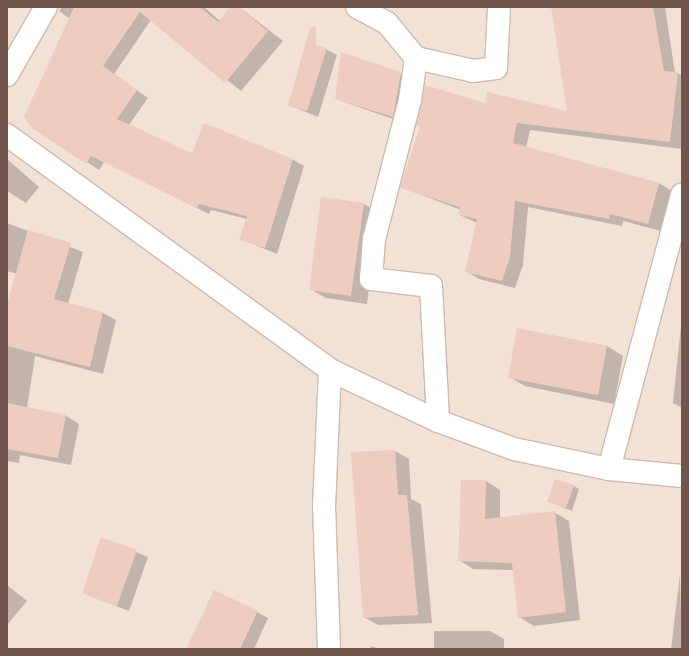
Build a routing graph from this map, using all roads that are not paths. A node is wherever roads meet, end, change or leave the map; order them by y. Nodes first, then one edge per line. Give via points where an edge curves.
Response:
1 (46, 7) edge
2 (357, 7) edge
3 (499, 7) edge
4 (416, 58) junction
5 (7, 75) edge
6 (7, 135) edge
7 (682, 195) edge
8 (330, 370) junction
9 (438, 422) junction
10 (609, 469) junction
11 (682, 476) edge
12 (329, 649) edge

1 - 5 street
2 - 4 street via 387,23
3 - 4 street via 496,68 473,71
4 - 9 street via 410,100 374,239 371,279 431,286
6 - 8 street
7 - 10 street
8 - 9 street
8 - 12 street via 324,507
9 - 10 street via 514,449
10 - 11 street

